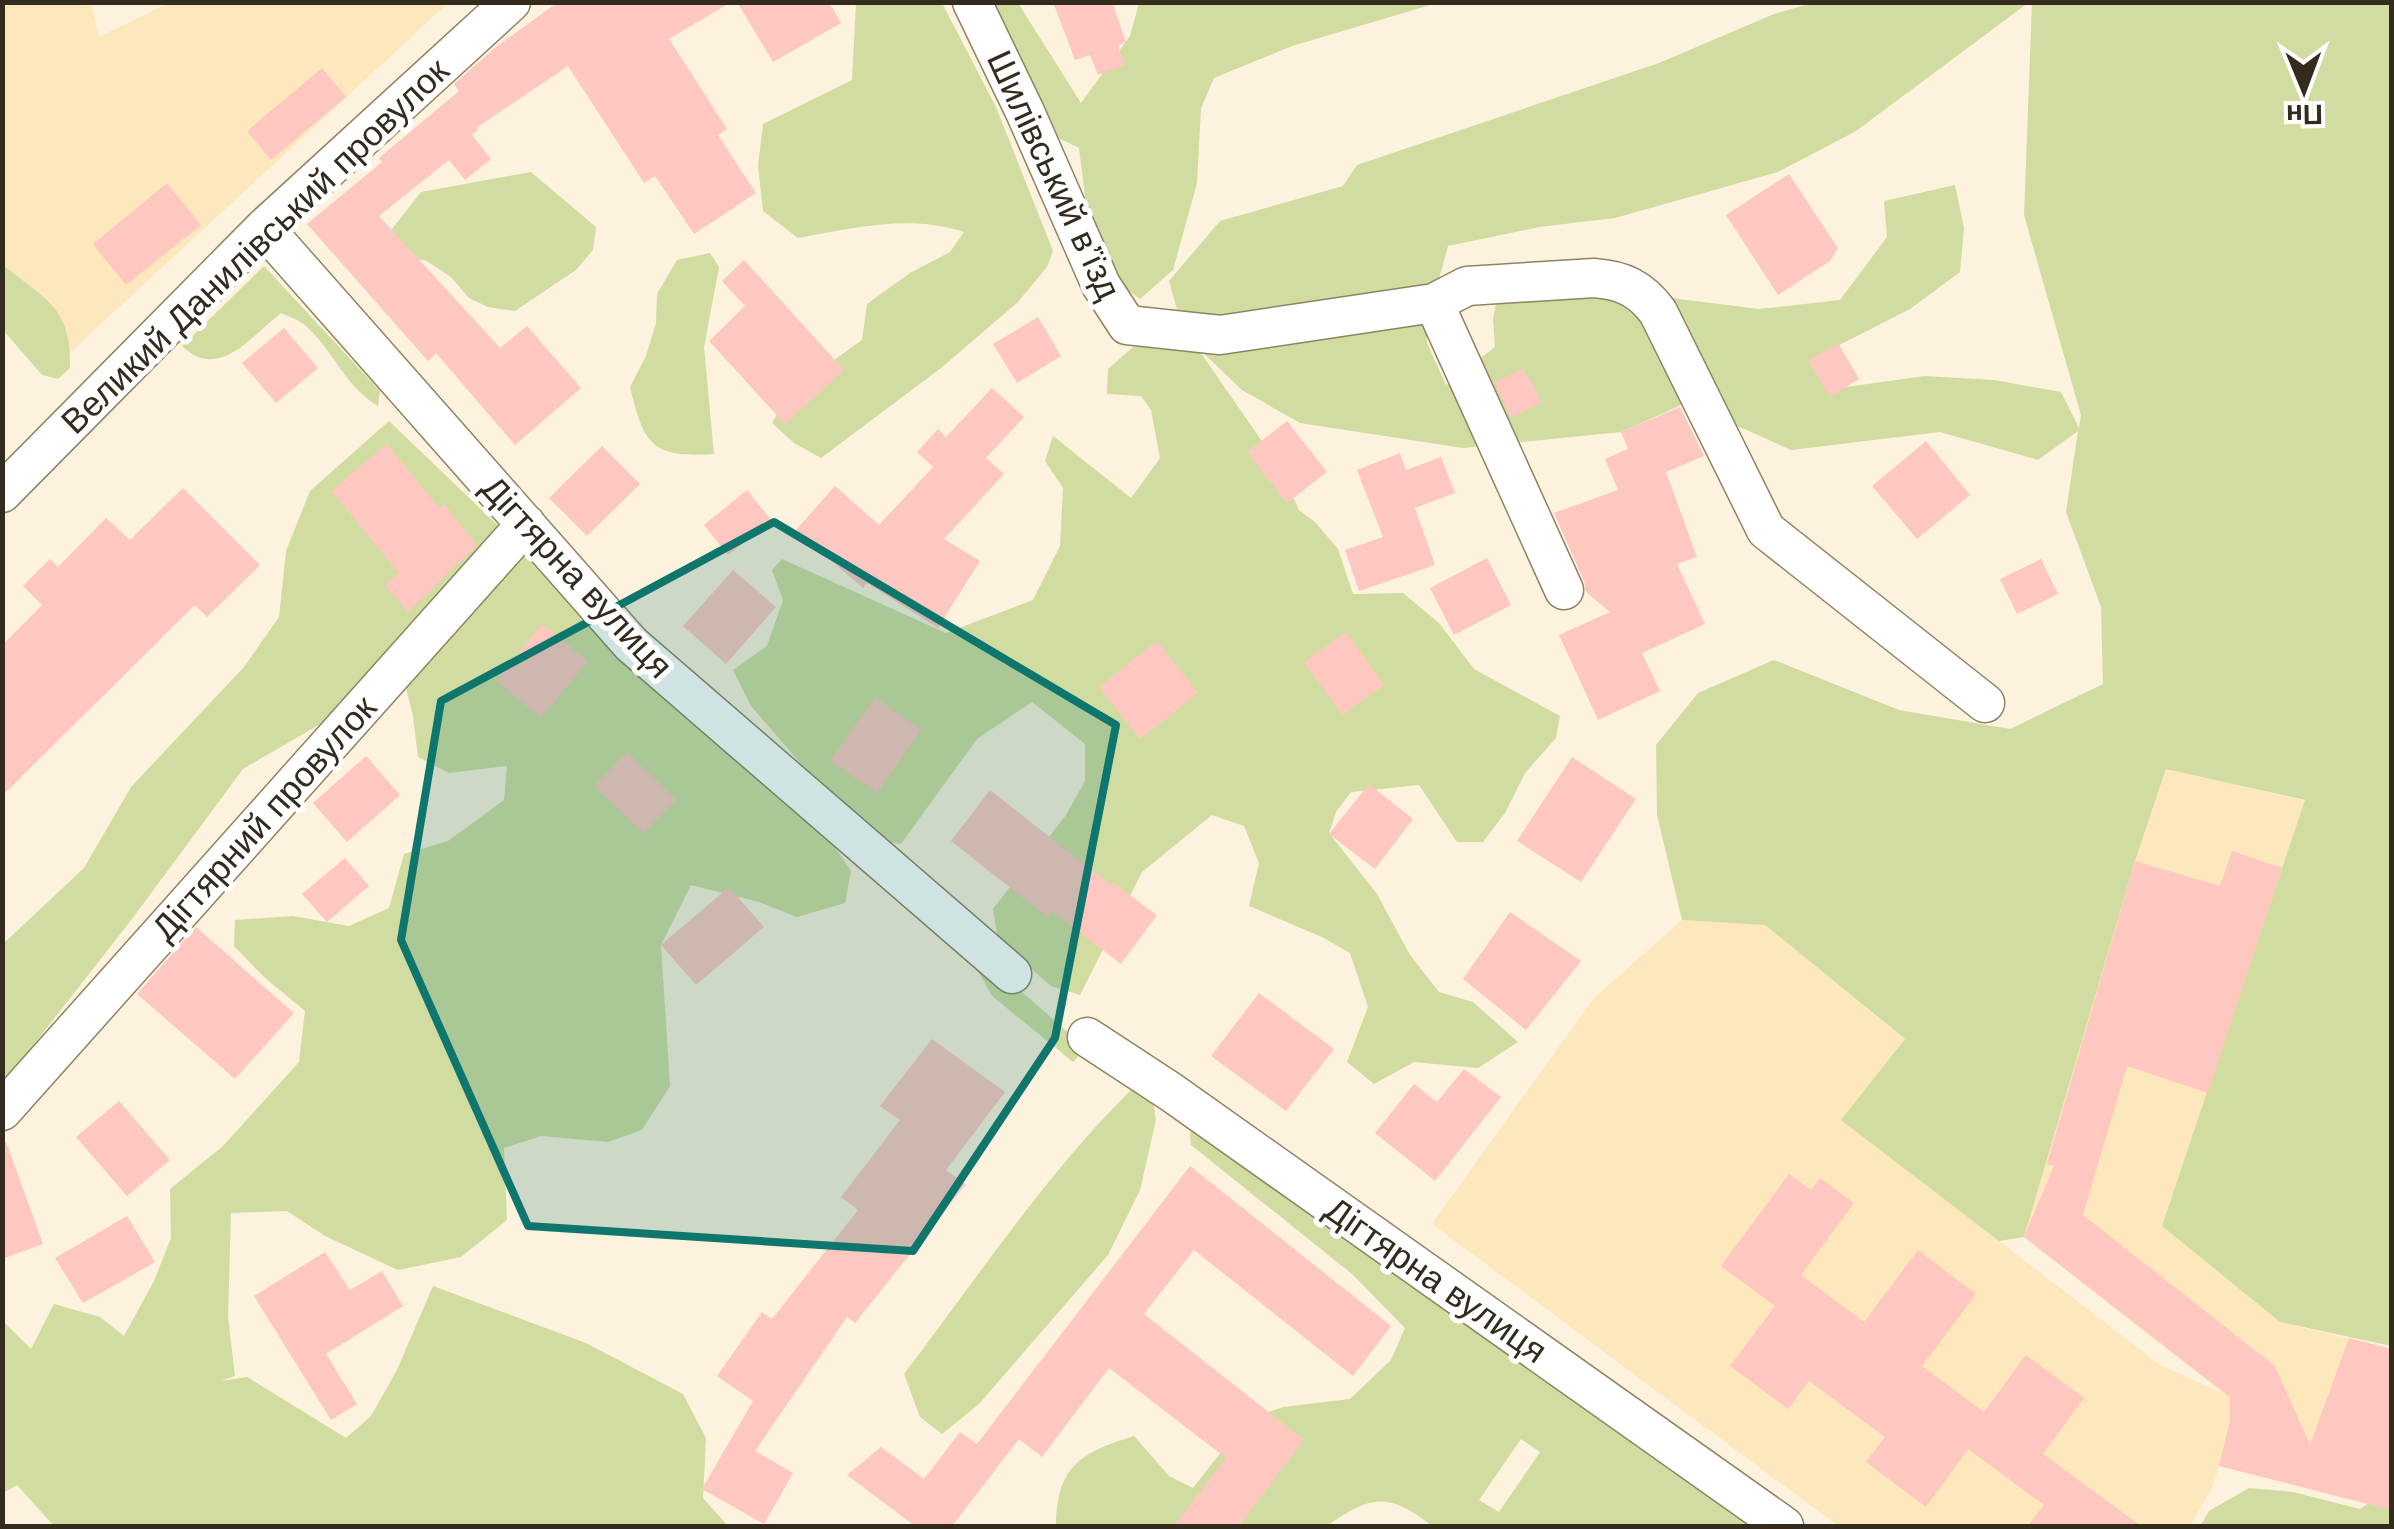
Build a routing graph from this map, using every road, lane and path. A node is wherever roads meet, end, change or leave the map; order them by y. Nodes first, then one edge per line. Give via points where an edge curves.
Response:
1 (511, 2) edge
2 (972, 2) edge
3 (264, 228) junction
4 (1434, 304) junction
5 (2, 494) edge
6 (526, 524) junction
7 (1564, 590) dead end
8 (1985, 703) dead end
9 (1012, 974) dead end
10 (1088, 1037) dead end
11 (2, 1112) edge
12 (1784, 1526) edge

1 - 3 street, Великий Данилівський провулок
2 - 4 street, Шилівський в’їзд via 1101,285 1128,325 1220,335
3 - 5 street, Великий Данилівський провулок
3 - 6 street, Дігтярна вулиця
4 - 7 street
4 - 8 street via 1467,286 1594,278 1631,286 1658,312 1766,530
6 - 9 street, Дігтярна вулиця via 631,644
6 - 11 street, Дігтярний провулок
10 - 12 street, Дігтярна вулиця

